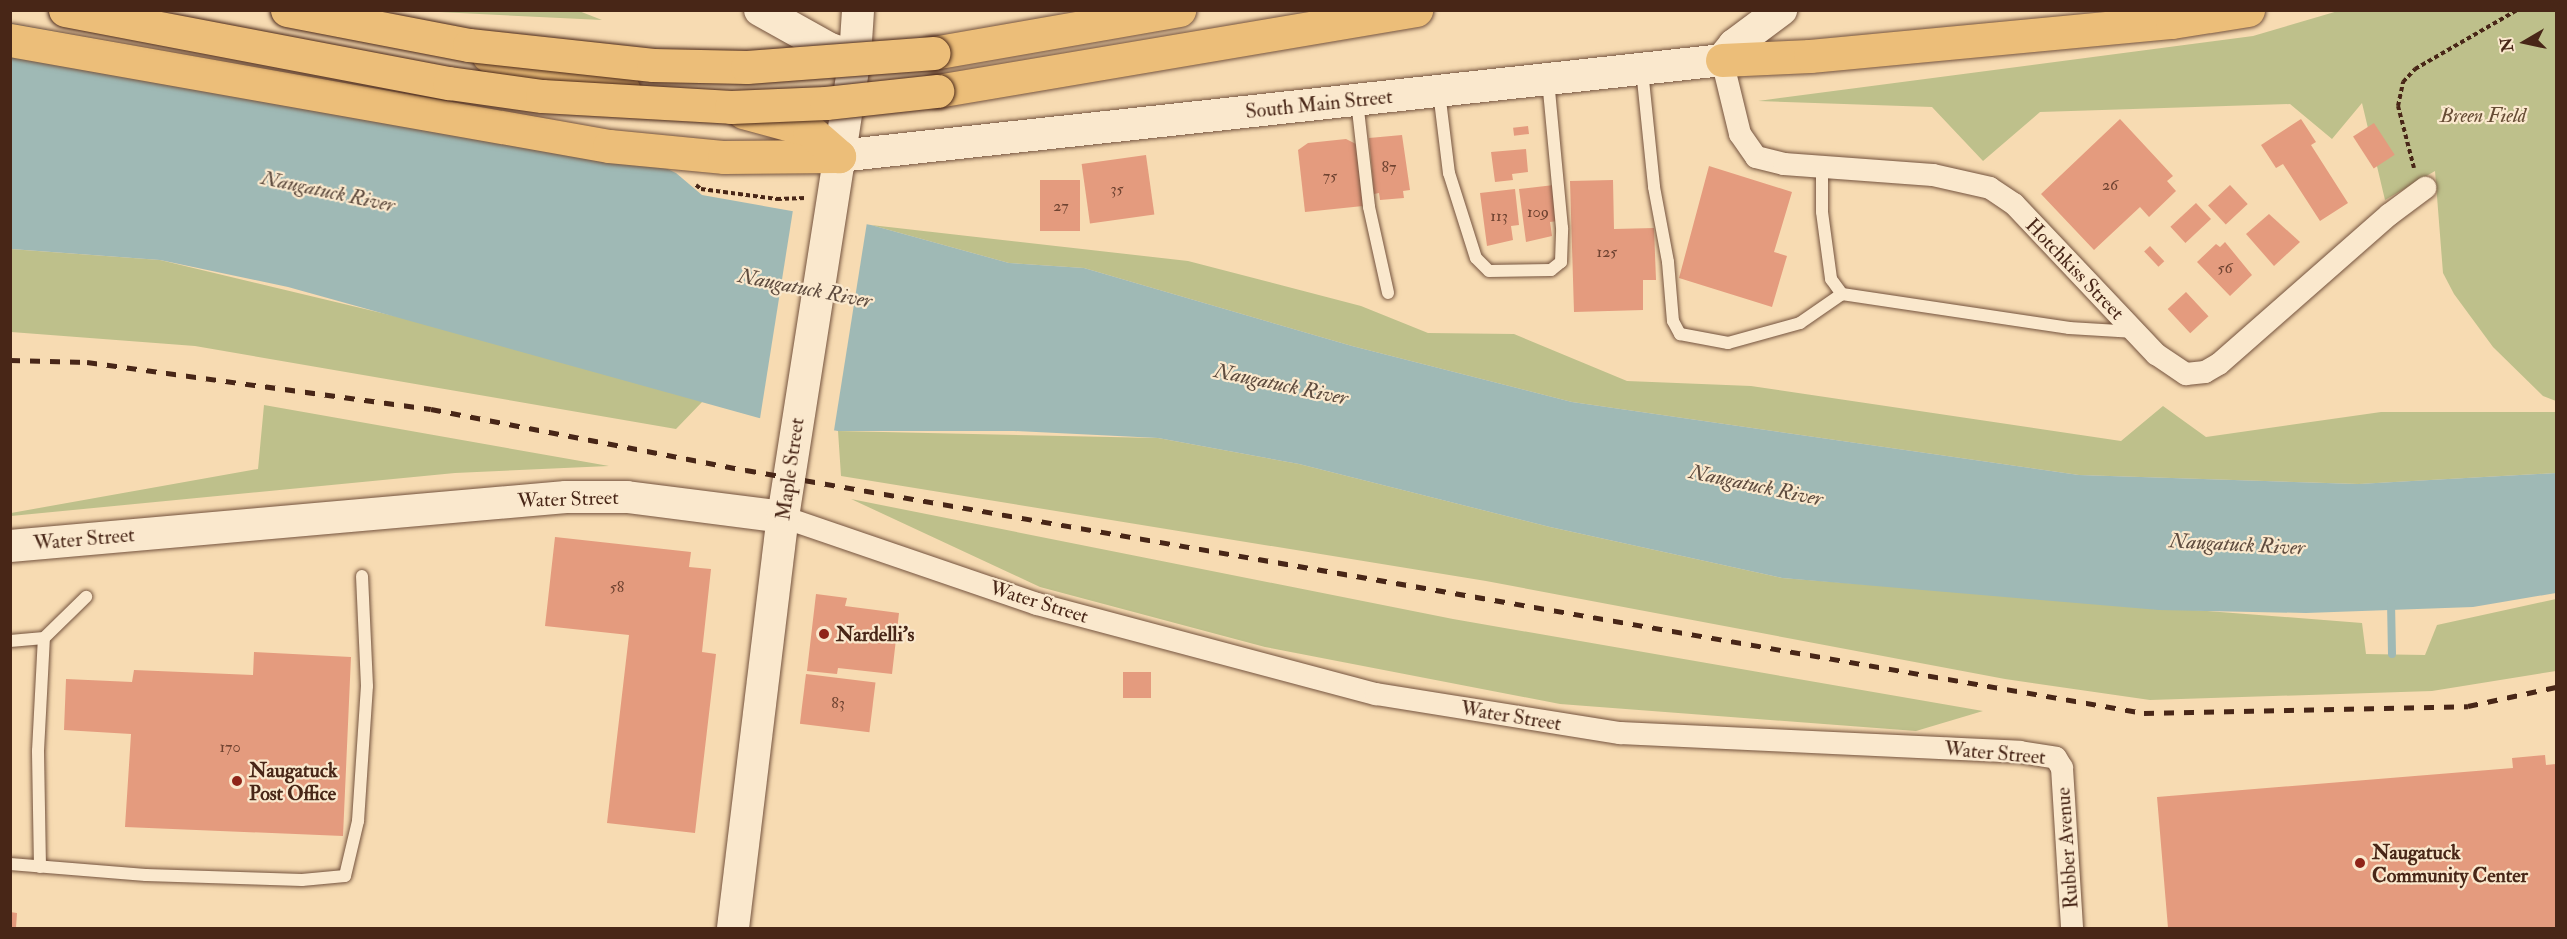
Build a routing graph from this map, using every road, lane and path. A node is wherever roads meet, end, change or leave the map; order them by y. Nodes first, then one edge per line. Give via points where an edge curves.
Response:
1 (65, 10) edge
2 (287, 10) edge
3 (367, 10) edge
4 (760, 10) edge
5 (858, 10) edge
6 (1102, 10) edge
7 (1179, 10) edge
8 (1416, 10) edge
9 (1781, 10) edge
10 (2248, 10) edge
11 (2517, 10) edge
12 (10, 40) edge
13 (933, 53) junction
14 (855, 57) junction
15 (1722, 60) junction
16 (1642, 69) junction
17 (1548, 79) junction
18 (1439, 91) junction
19 (1356, 100) junction
20 (839, 156) junction
21 (1822, 166) junction
22 (2425, 188) joint
23 (701, 189) dead end
24 (800, 197) dead end
25 (1388, 293) dead end
26 (1842, 294) junction
27 (2136, 332) junction
28 (783, 517) junction
29 (10, 546) edge
30 (362, 576) dead end
31 (86, 597) dead end
32 (44, 638) junction
33 (10, 641) edge
34 (2062, 768) joint
35 (10, 864) edge
36 (40, 867) junction
37 (733, 928) edge
38 (2072, 928) edge

1 - 8 highway, bridge via 449,83 542,96 731,107 826,103 937,91
2 - 13 highway, bridge via 469,45 653,65 747,67
3 - 20 highway via 516,64 583,83 794,123 820,137
4 - 14 street via 830,49
5 - 14 street, Maple Street
6 - 13 highway
7 - 13 highway
9 - 15 street via 1734,45
10 - 15 highway via 2172,22 1822,55
11 - 22 path via 2415,69 2403,82 2398,106 2409,156
12 - 20 highway via 538,135 684,155
14 - 20 street, Maple Street
15 - 16 street, South Main Street
15 - 21 street, Hotchkiss Street via 1737,126 1748,151 1763,160
16 - 17 street, South Main Street
16 - 26 lane via 1673,321 1680,334 1728,342 1800,323
17 - 18 street, South Main Street
17 - 18 lane via 1562,228 1561,262 1551,270 1489,271 1476,258 1449,173
18 - 19 street, South Main Street
19 - 20 street, South Main Street
19 - 25 lane via 1369,207
20 - 28 street, Maple Street
21 - 26 lane via 1822,213 1831,279
21 - 27 street, Hotchkiss Street via 1932,175 1990,188 2014,204
22 - 27 street, Hotchkiss Street via 2205,372 2186,374 2172,367
23 - 24 path via 777,199
26 - 27 lane via 2069,328
28 - 29 street, Water Street via 627,497 567,497
28 - 34 street, Water Street via 1037,604 1376,694 1620,733 2020,752 2056,758
28 - 37 street, Maple Street
30 - 36 lane via 367,686 358,821 345,876 302,880
31 - 32 lane
32 - 33 lane
32 - 36 lane via 38,751
34 - 38 street, Rubber Avenue
35 - 36 lane

